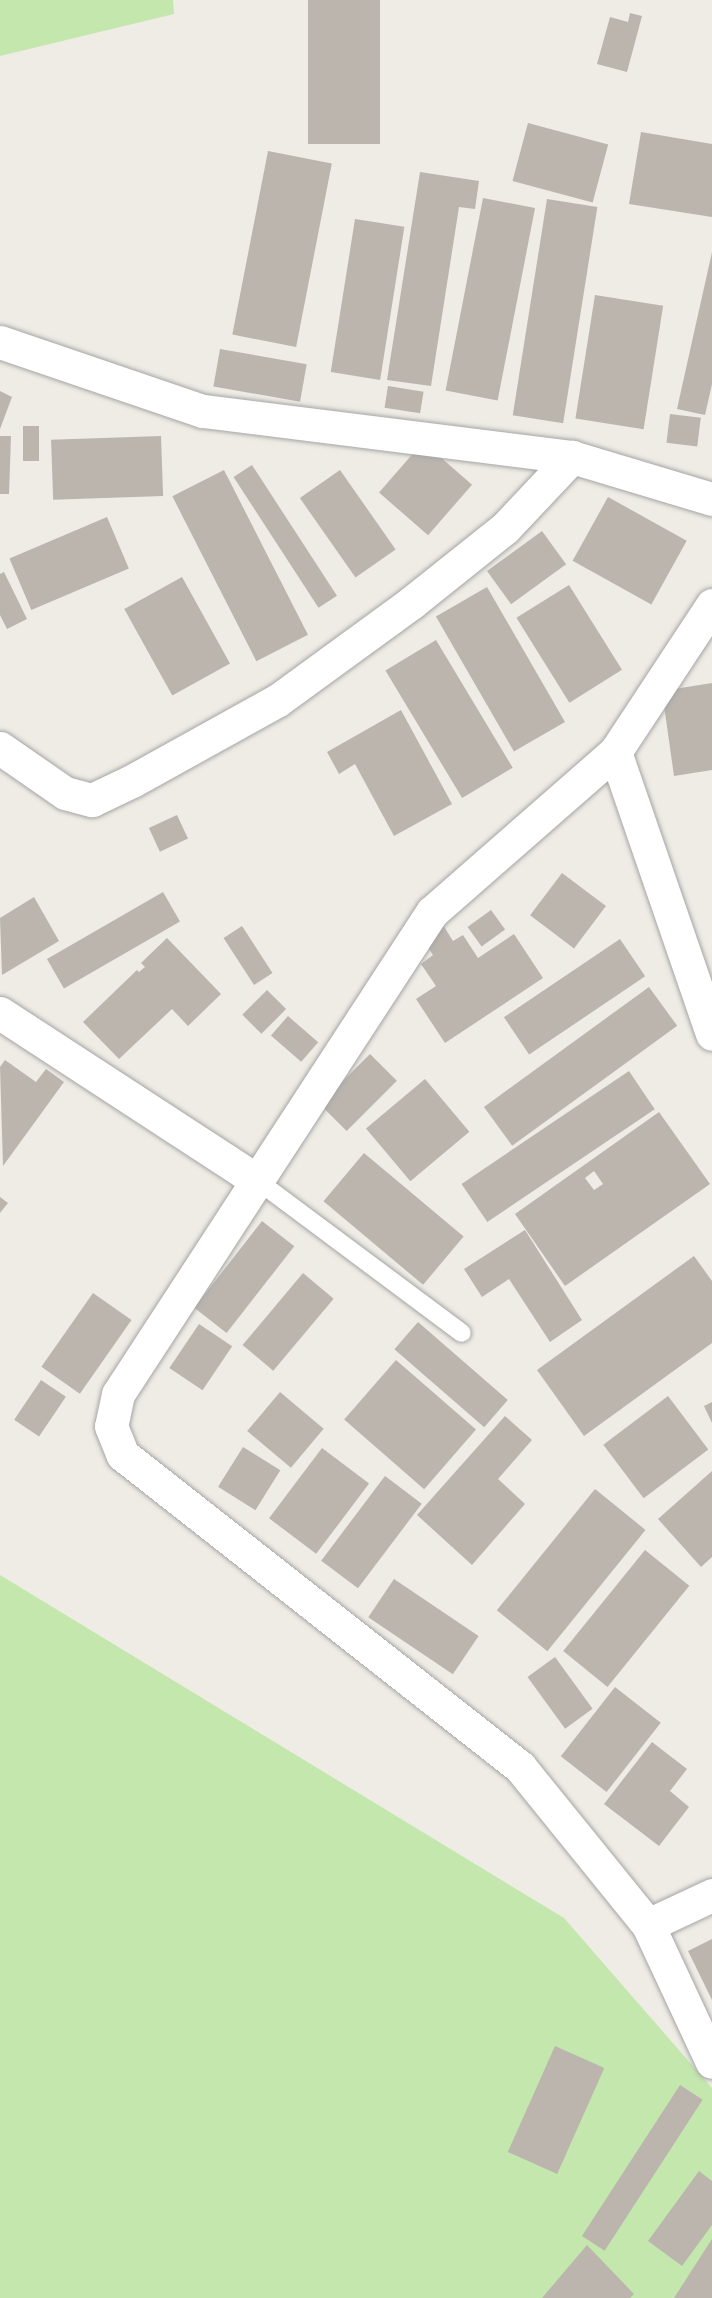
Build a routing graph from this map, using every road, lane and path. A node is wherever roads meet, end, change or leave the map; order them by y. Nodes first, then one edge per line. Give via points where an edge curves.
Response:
1 (0, 342) edge
2 (572, 457) junction
3 (712, 499) edge
4 (712, 605) edge
5 (0, 748) edge
6 (615, 752) junction
7 (0, 1013) edge
8 (712, 1034) edge
9 (258, 1181) junction
10 (462, 1333) dead end
11 (712, 1894) edge
12 (648, 1925) junction
13 (712, 2062) edge

1 - 2 street via 203,411
2 - 3 street
2 - 5 street via 505,528 411,603 278,700 132,781 92,800 65,793
4 - 6 street
6 - 8 street
6 - 9 street via 432,912
7 - 9 street
9 - 10 lane
9 - 12 street via 118,1394 111,1426 123,1455 520,1767
11 - 12 street
12 - 13 street

